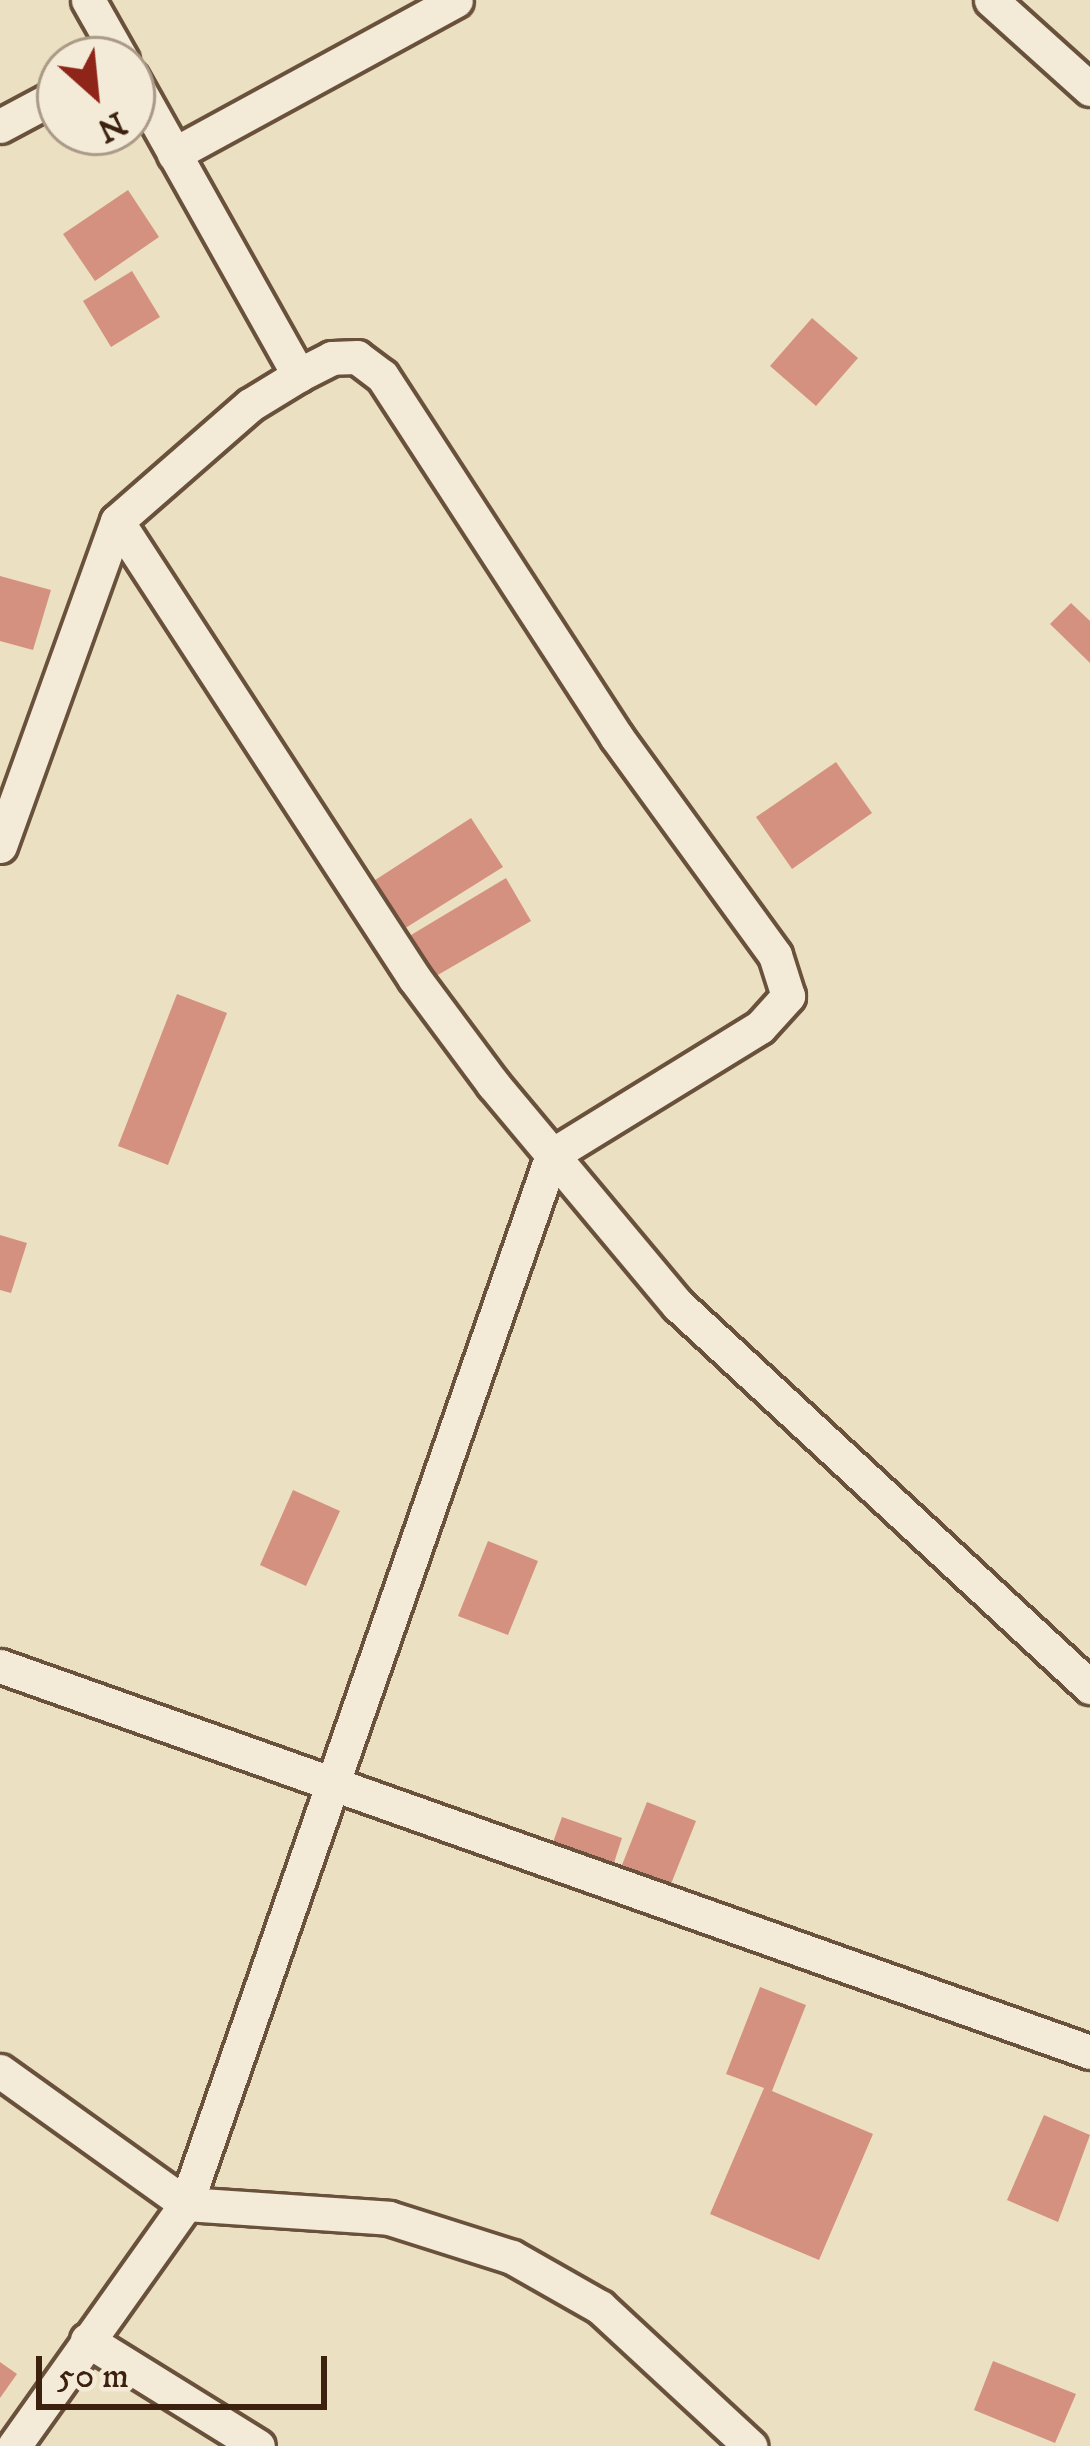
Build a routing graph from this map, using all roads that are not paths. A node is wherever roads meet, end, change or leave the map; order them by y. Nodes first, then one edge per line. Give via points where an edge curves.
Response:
1 (88, 0) edge
2 (456, 0) edge
3 (992, 0) edge
4 (108, 36) edge
5 (1090, 89) edge
6 (36, 107) edge
7 (156, 120) edge
8 (0, 126) edge
9 (175, 154) junction
10 (299, 375) junction
11 (117, 521) junction
12 (0, 846) edge
13 (552, 1155) junction
14 (0, 1666) edge
15 (1090, 1687) edge
16 (334, 1787) junction
17 (1090, 2052) edge
18 (0, 2072) edge
19 (186, 2204) junction
20 (87, 2340) junction
21 (14, 2446) edge
22 (258, 2446) edge
23 (750, 2446) edge

1 - 4 street
2 - 9 street
3 - 5 street
6 - 8 street
7 - 9 street
9 - 10 street
10 - 11 street via 250,405
10 - 13 street via 332,358 358,357 382,376 616,736 788,978 782,1011
11 - 12 street
11 - 13 street via 416,980
13 - 15 street via 678,1305
13 - 16 street
14 - 16 street
16 - 17 street
16 - 19 street
18 - 19 street
19 - 20 street
19 - 23 street via 389,2218 512,2258 600,2307
20 - 21 street
20 - 22 street

